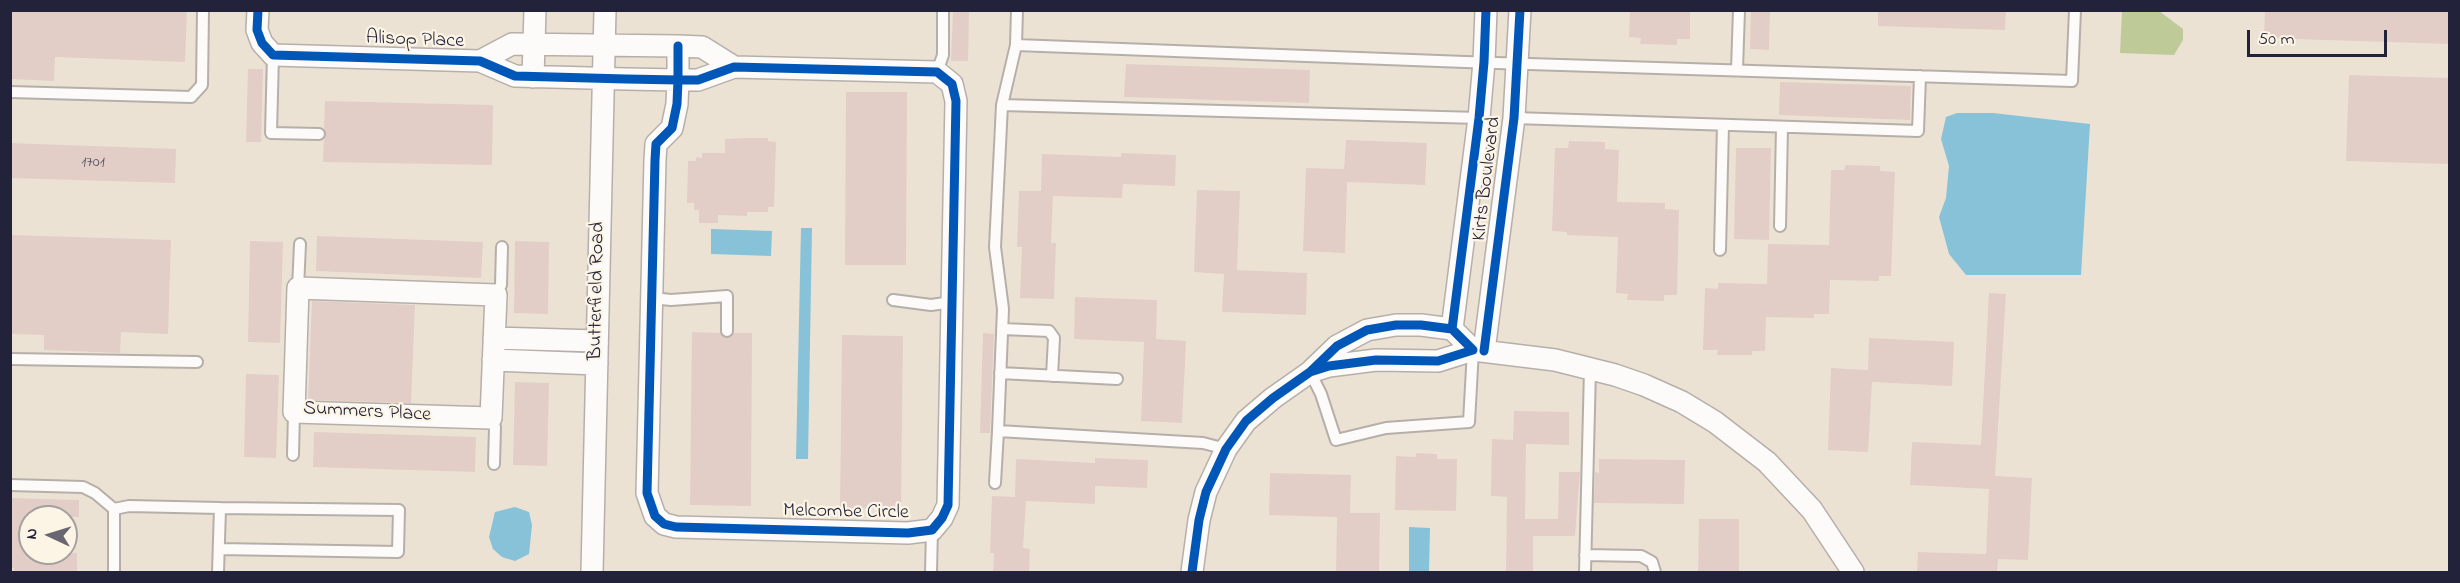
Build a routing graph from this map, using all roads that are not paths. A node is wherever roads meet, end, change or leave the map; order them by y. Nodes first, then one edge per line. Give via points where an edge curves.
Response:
1 (203, 10) edge
2 (258, 10) edge
3 (535, 10) edge
4 (605, 10) edge
5 (943, 10) edge
6 (1017, 10) edge
7 (1486, 10) edge
8 (1520, 10) edge
9 (1740, 10) edge
10 (2075, 10) edge
11 (534, 43) junction
12 (604, 45) junction
13 (1016, 45) junction
14 (678, 46) junction
15 (273, 55) junction
16 (480, 61) junction
17 (1485, 62) junction
18 (1518, 63) junction
19 (734, 67) junction
20 (1737, 70) junction
21 (937, 72) junction
22 (533, 76) junction
23 (1920, 76) junction
24 (604, 78) junction
25 (678, 80) junction
26 (10, 92) edge
27 (1002, 105) junction
28 (1479, 117) junction
29 (1514, 118) junction
30 (1722, 125) junction
31 (1782, 127) junction
32 (319, 134) dead end
33 (1780, 226) dead end
34 (300, 244) dead end
35 (502, 247) dead end
36 (1720, 250) dead end
37 (298, 288) junction
38 (496, 295) junction
39 (652, 298) junction
40 (893, 300) dead end
41 (952, 302) junction
42 (1003, 329) junction
43 (1452, 329) junction
44 (727, 331) dead end
45 (494, 338) junction
46 (597, 341) junction
47 (1479, 350) junction
48 (10, 359) edge
49 (493, 360) junction
50 (196, 362) dead end
51 (597, 364) junction
52 (1590, 369) junction
53 (1310, 372) junction
54 (1000, 373) junction
55 (1052, 376) junction
56 (1117, 379) dead end
57 (294, 412) junction
58 (491, 418) junction
59 (998, 431) junction
60 (1226, 449) junction
61 (293, 455) dead end
62 (494, 464) dead end
63 (994, 483) dead end
64 (10, 485) edge
65 (220, 508) junction
66 (114, 509) junction
67 (932, 530) junction
68 (219, 549) junction
69 (1586, 555) junction
70 (114, 573) edge
71 (218, 573) edge
72 (592, 573) edge
73 (931, 573) edge
74 (1192, 573) edge
75 (1585, 573) edge
76 (1655, 573) edge
77 (1853, 573) edge

1 - 26 lane via 202,85 191,97
2 - 15 street via 257,30
3 - 11 street
4 - 12 street, Butterfield Road
5 - 21 lane via 943,55
6 - 13 lane
7 - 17 street, Kirts Boulevard
8 - 18 street, Kirts Boulevard
9 - 20 lane
10 - 23 lane via 2072,81
11 - 12 street, Alisop Place
11 - 16 street, Alisop Place via 512,44
11 - 22 street
12 - 14 street
12 - 24 street, Butterfield Road
13 - 17 lane
13 - 27 lane
14 - 19 street via 702,47
14 - 25 street, Melcombe Circle
15 - 16 street, Alisop Place
15 - 32 lane via 271,133
16 - 22 street, Alisop Place via 515,76
17 - 18 lane
17 - 28 street, Kirts Boulevard
18 - 20 lane
18 - 29 street, Kirts Boulevard
19 - 21 street
19 - 25 street via 698,80
20 - 23 lane
21 - 41 street, Melcombe Circle via 952,84 956,101
22 - 24 street, Alisop Place
23 - 31 lane via 1918,131
24 - 25 street
24 - 46 street, Butterfield Road
25 - 39 street, Melcombe Circle via 672,128 657,144
27 - 28 lane
27 - 42 lane via 995,247
28 - 43 street, Kirts Boulevard
29 - 30 lane
29 - 47 street, Kirts Boulevard
30 - 31 lane
30 - 36 lane
31 - 33 lane
34 - 37 lane
35 - 38 lane via 501,285
37 - 38 street
37 - 57 street, Summers Place
38 - 45 street
39 - 44 lane via 727,296
39 - 67 street, Melcombe Circle via 647,493 655,516 664,524 908,533
40 - 41 lane via 931,305
41 - 67 street, Melcombe Circle via 948,505
42 - 54 lane
42 - 55 lane via 1048,331 1054,338
43 - 47 street
43 - 53 street via 1405,325 1367,330 1337,346
45 - 46 street
45 - 49 street
46 - 51 street, Butterfield Road
47 - 52 street via 1556,360
47 - 53 street via 1438,361 1376,360
47 - 53 lane via 1469,422 1386,428 1336,440
48 - 50 lane
49 - 51 street
49 - 58 street
51 - 72 street, Butterfield Road
52 - 69 lane
52 - 77 street via 1644,385 1682,402 1743,442 1812,510
53 - 60 street via 1246,421
54 - 55 lane
54 - 59 lane
55 - 56 lane
57 - 58 street, Summers Place
57 - 61 lane
58 - 62 lane via 495,427
59 - 60 lane via 1203,443
59 - 63 lane
60 - 74 street via 1206,492
64 - 66 lane via 83,488
65 - 66 lane
65 - 68 lane
65 - 68 lane via 399,510 398,552
66 - 70 lane
67 - 73 lane
68 - 71 lane
69 - 75 lane
69 - 76 lane via 1641,556 1652,562

